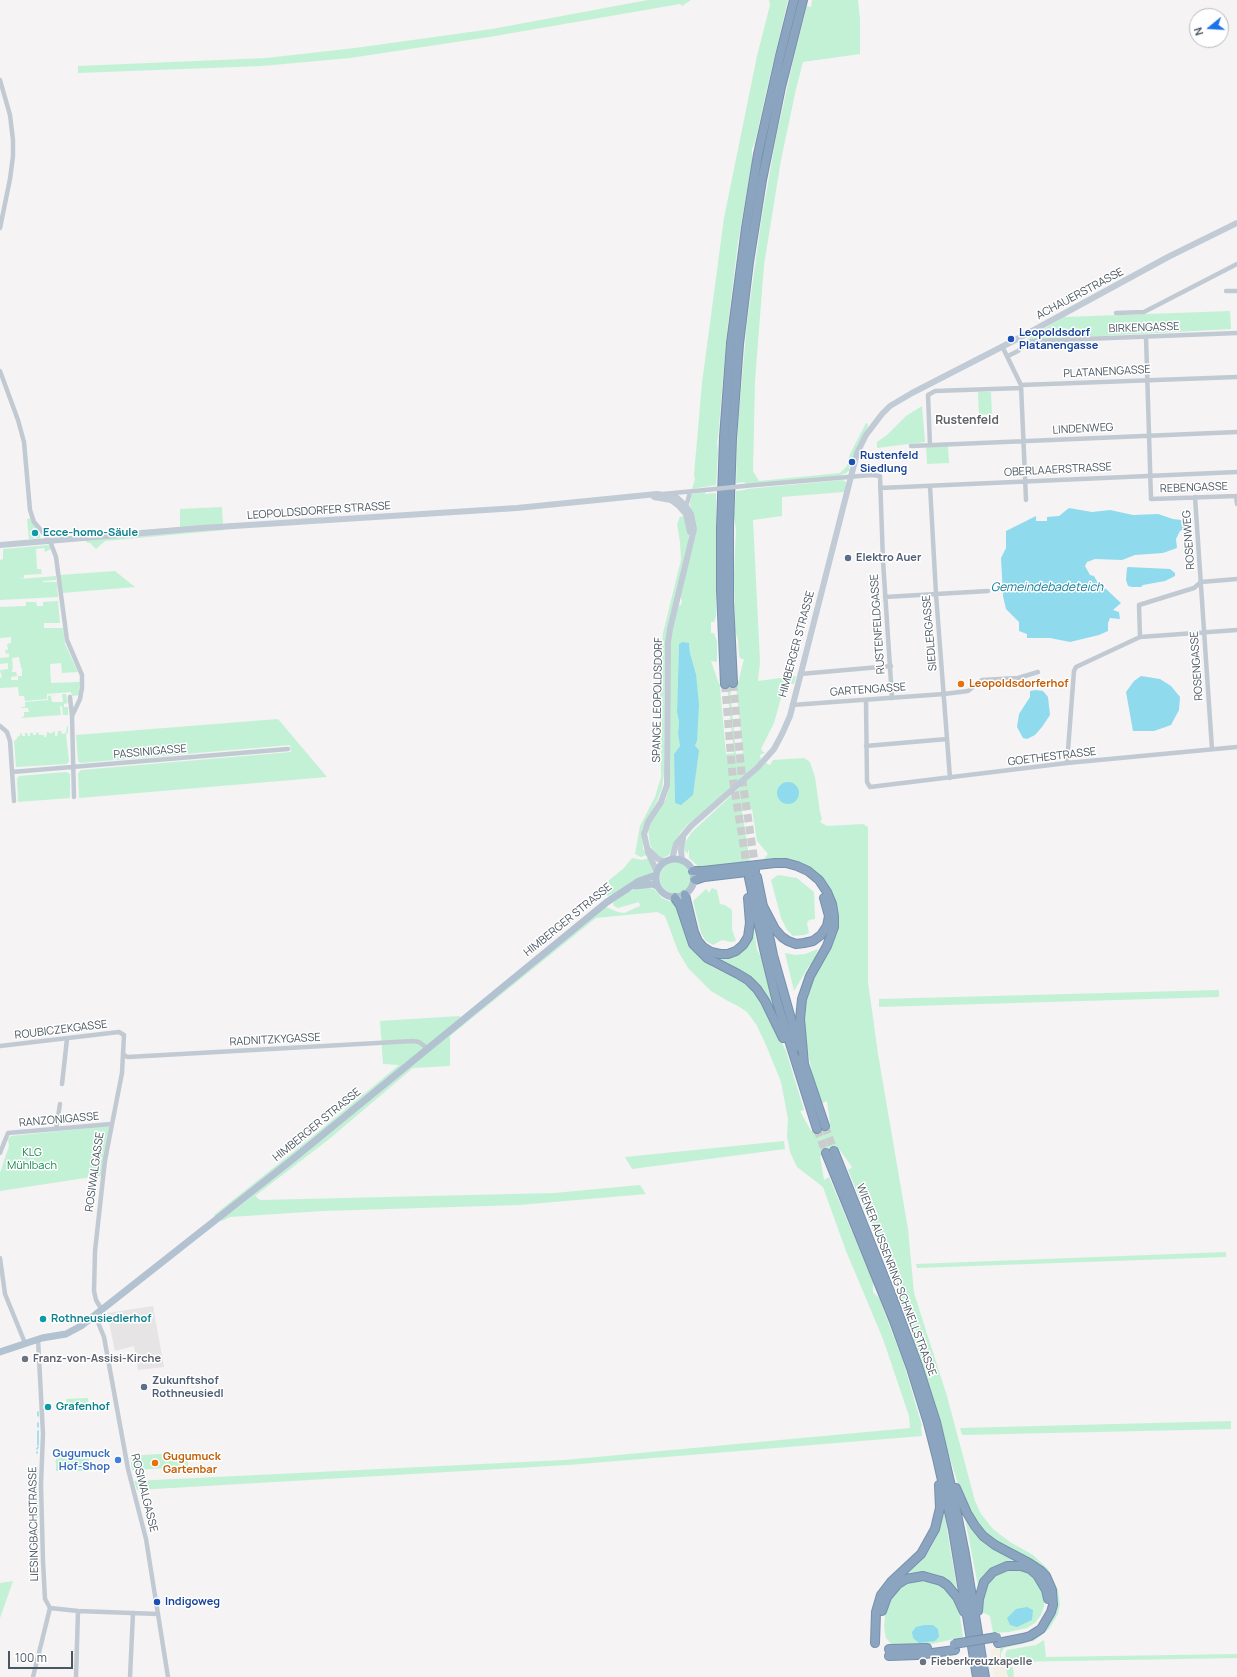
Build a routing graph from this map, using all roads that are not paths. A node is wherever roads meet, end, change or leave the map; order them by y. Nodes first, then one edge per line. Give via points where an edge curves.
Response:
1 (794, 0) edge
2 (803, 0) edge
3 (0, 80) edge
4 (1237, 223) edge
5 (0, 228) edge
6 (1237, 264) edge
7 (1237, 291) edge
8 (1226, 292) dead end
9 (1116, 313) dead end
10 (1237, 333) edge
11 (1146, 337) junction
12 (1002, 346) junction
13 (1008, 356) junction
14 (0, 371) edge
15 (1237, 377) edge
16 (1148, 379) junction
17 (1021, 386) junction
18 (874, 423) joint
19 (1237, 432) edge
20 (1149, 435) junction
21 (1024, 440) junction
22 (930, 444) junction
23 (911, 446) dead end
24 (1237, 472) edge
25 (1150, 475) junction
26 (880, 476) joint
27 (851, 477) junction
28 (1026, 481) junction
29 (930, 486) junction
30 (880, 488) junction
31 (690, 492) junction
32 (663, 494) junction
33 (640, 496) junction
34 (1237, 496) edge
35 (1195, 497) junction
36 (673, 499) junction
37 (1026, 500) dead end
38 (1237, 504) edge
39 (685, 508) junction
40 (50, 541) junction
41 (0, 545) edge
42 (1237, 579) edge
43 (1201, 582) junction
44 (988, 591) dead end
45 (936, 594) junction
46 (886, 597) junction
47 (1237, 630) edge
48 (1204, 632) junction
49 (1140, 637) junction
50 (891, 666) junction
51 (1038, 672) dead end
52 (800, 674) junction
53 (944, 694) junction
54 (70, 697) dead end
55 (892, 698) junction
56 (866, 700) junction
57 (792, 705) junction
58 (72, 716) junction
59 (0, 726) edge
60 (947, 740) junction
61 (866, 746) junction
62 (1237, 747) edge
63 (288, 749) dead end
64 (1212, 749) junction
65 (1066, 764) junction
66 (73, 767) junction
67 (12, 772) junction
68 (950, 778) junction
69 (74, 797) dead end
70 (14, 801) dead end
71 (683, 836) junction
72 (647, 848) junction
73 (668, 860) junction
74 (682, 860) junction
75 (693, 871) junction
76 (657, 873) junction
77 (695, 880) junction
78 (752, 880) junction
79 (633, 886) junction
80 (658, 886) junction
81 (685, 895) junction
82 (675, 898) junction
83 (763, 906) junction
84 (124, 1035) joint
85 (67, 1038) junction
86 (0, 1046) edge
87 (427, 1048) junction
88 (123, 1052) junction
89 (800, 1066) junction
90 (62, 1084) dead end
91 (60, 1104) dead end
92 (111, 1124) junction
93 (821, 1127) tunnel mouth
94 (56, 1129) junction
95 (0, 1153) edge
96 (0, 1258) edge
97 (102, 1310) junction
98 (95, 1315) junction
99 (38, 1342) junction
100 (25, 1343) junction
101 (0, 1352) edge
102 (937, 1458) junction
103 (948, 1471) junction
104 (50, 1608) junction
105 (78, 1611) junction
106 (133, 1613) junction
107 (158, 1614) junction
108 (969, 1624) junction
109 (978, 1634) junction
110 (997, 1640) junction
111 (889, 1652) dead end
112 (33, 1677) edge
113 (76, 1677) edge
114 (130, 1677) edge
115 (168, 1677) edge
116 (977, 1677) edge
117 (985, 1677) edge

1 - 2 highway via 758,154 731,343 721,528 721,590 729,683 729,526 739,344 762,180 781,87
3 - 5 street via 10,115 13,156
4 - 12 main road, ACHAUERSTRASSE
6 - 9 street via 1144,312
7 - 8 street
10 - 11 street, BIRKENGASSE
11 - 13 street, BIRKENGASSE via 1034,341 1027,342
11 - 16 street
12 - 13 street
12 - 18 main road, ACHAUERSTRASSE via 901,399 890,406
13 - 17 street
14 - 40 street via 24,442 30,510 37,527
15 - 16 street, PLATANENGASSE
16 - 17 street, PLATANENGASSE
16 - 20 street
17 - 21 street
17 - 22 street, PLATANENGASSE via 935,391 928,396
18 - 27 main road, HIMBERGER STRASSE via 859,448
19 - 20 street, LINDENWEG
20 - 21 street, LINDENWEG
20 - 25 street
21 - 22 street, LINDENWEG
21 - 28 street
22 - 23 street, LINDENWEG
24 - 25 street, OBERLAAERSTRASSE
25 - 28 street, OBERLAAERSTRASSE
25 - 35 street, REBENGASSE via 1151,499
26 - 27 street, LEOPOLDSDORFER STRASSE
26 - 30 street, RUSTENFELDGASSE
27 - 31 street, LEOPOLDSDORFER STRASSE, bridge
27 - 52 main road, HIMBERGER STRASSE
28 - 29 street, OBERLAAERSTRASSE
28 - 37 street
29 - 30 street, OBERLAAERSTRASSE
29 - 45 street, SIEDLERGASSE
30 - 46 street, RUSTENFELDGASSE
31 - 32 street, LEOPOLDSDORFER STRASSE
31 - 36 street, LEOPOLDSDORFER STRASSE
31 - 39 street
32 - 33 main road, LEOPOLDSDORFER STRASSE
32 - 36 main road, LEOPOLDSDORFER STRASSE
33 - 36 main road, LEOPOLDSDORFER STRASSE
33 - 40 main road, LEOPOLDSDORFER STRASSE via 509,508 202,528
34 - 35 street, REBENGASSE
34 - 38 street
35 - 43 street, ROSENWEG
36 - 39 main road, SPANGE LEOPOLDSDORF
39 - 72 main road, SPANGE LEOPOLDSDORF via 694,522 668,642 667,785 661,802 646,827
40 - 41 main road, LEOPOLDSDORFER STRASSE
40 - 58 street via 57,563 67,640 82,677 80,699
42 - 43 street
43 - 48 street, ROSENGASSE
43 - 49 street via 1194,588 1139,605
44 - 45 street
45 - 46 street
45 - 53 street, SIEDLERGASSE
46 - 50 street, RUSTENFELDGASSE
47 - 48 street
48 - 49 street
48 - 64 street, ROSENGASSE
49 - 65 street via 1080,665 1074,671
50 - 52 street
50 - 55 street, RUSTENFELDGASSE
51 - 53 street, GARTENGASSE via 1018,678 982,680 968,690
52 - 57 main road, HIMBERGER STRASSE
53 - 55 street, GARTENGASSE
53 - 60 street, SIEDLERGASSE
54 - 58 street
55 - 56 street, GARTENGASSE
56 - 57 street, GARTENGASSE
56 - 61 street
57 - 71 main road, HIMBERGER STRASSE via 782,734 766,759
58 - 66 street
59 - 67 street via 6,730 9,737
60 - 61 street
60 - 68 street, SIEDLERGASSE
61 - 68 street, GOETHESTRASSE via 869,787
62 - 64 street, GOETHESTRASSE
63 - 66 street, PASSINIGASSE
64 - 65 street, GOETHESTRASSE
65 - 68 street, GOETHESTRASSE
66 - 67 street, PASSINIGASSE
66 - 69 street
67 - 70 street
71 - 73 main road, HIMBERGER STRASSE
71 - 74 main road via 680,850
72 - 73 main road via 658,859
72 - 76 main road, SPANGE LEOPOLDSDORF
73 - 74 main road
73 - 76 main road
74 - 75 main road via 688,863
75 - 77 main road
75 - 89 highway via 786,863 808,871 819,880 827,892 832,904 834,927 827,946 810,976 802,999
76 - 79 main road, HIMBERGER STRASSE
76 - 80 main road
77 - 81 main road via 692,889
77 - 83 highway via 775,868 795,871 815,884 823,894 829,916 827,926 813,941 796,944 788,942 775,929
78 - 81 highway via 748,898 748,937 743,945 728,954 711,952 698,941
78 - 83 highway
78 - 89 highway via 777,1002
79 - 80 main road, HIMBERGER STRASSE
79 - 87 main road, HIMBERGER STRASSE via 607,902
80 - 82 main road via 665,894
81 - 82 main road
82 - 89 highway via 680,905 693,944 707,958 748,980 757,989
83 - 89 highway
84 - 85 street, ROUBICZEKGASSE via 119,1032
84 - 88 street, ROSIWALGASSE
85 - 86 street, ROUBICZEKGASSE
85 - 90 street
87 - 88 street, RADNITZKYGASSE via 420,1042 413,1041 128,1057
87 - 97 main road, HIMBERGER STRASSE via 293,1159
88 - 92 street, ROSIWALGASSE
89 - 93 highway
91 - 94 street
92 - 94 street, RANZONIGASSE
92 - 97 street, ROSIWALGASSE via 99,1207 93,1278 95,1296
94 - 95 street, RANZONIGASSE via 8,1133
96 - 100 street via 5,1294
97 - 98 main road, HIMBERGER STRASSE
98 - 99 main road, HIMBERGER STRASSE via 69,1333
98 - 107 street, ROSIWALGASSE via 104,1337 128,1469 150,1560
99 - 100 main road, HIMBERGER STRASSE
99 - 104 street, LIESINGBACHSTRASSE via 43,1434 42,1553 46,1599
100 - 101 main road, HIMBERGER STRASSE
102 - 103 highway, WIENER AUSSENRING SCHNELLSTRASSE via 911,1368 830,1152 889,1288 918,1366
102 - 108 highway, WIENER AUSSENRING SCHNELLSTRASSE via 953,1530
102 - 108 highway via 940,1508 935,1529 921,1554 881,1595 876,1612 879,1643 884,1602 898,1584 915,1577 931,1577 947,1585 957,1597
103 - 109 highway, WIENER AUSSENRING SCHNELLSTRASSE via 966,1554
103 - 110 highway via 975,1526 995,1545 1041,1571 1052,1590 1051,1612 1041,1628 1023,1638
104 - 105 street
104 - 112 street, LIESINGBACHSTRASSE
105 - 106 street
105 - 113 street
106 - 107 street
106 - 114 street
107 - 115 street, ROSIWALGASSE
108 - 116 highway, WIENER AUSSENRING SCHNELLSTRASSE
109 - 110 highway via 979,1599 988,1577 1007,1566 1030,1569 1046,1590 1046,1612 1033,1628
109 - 117 highway, WIENER AUSSENRING SCHNELLSTRASSE
110 - 111 highway via 917,1655

